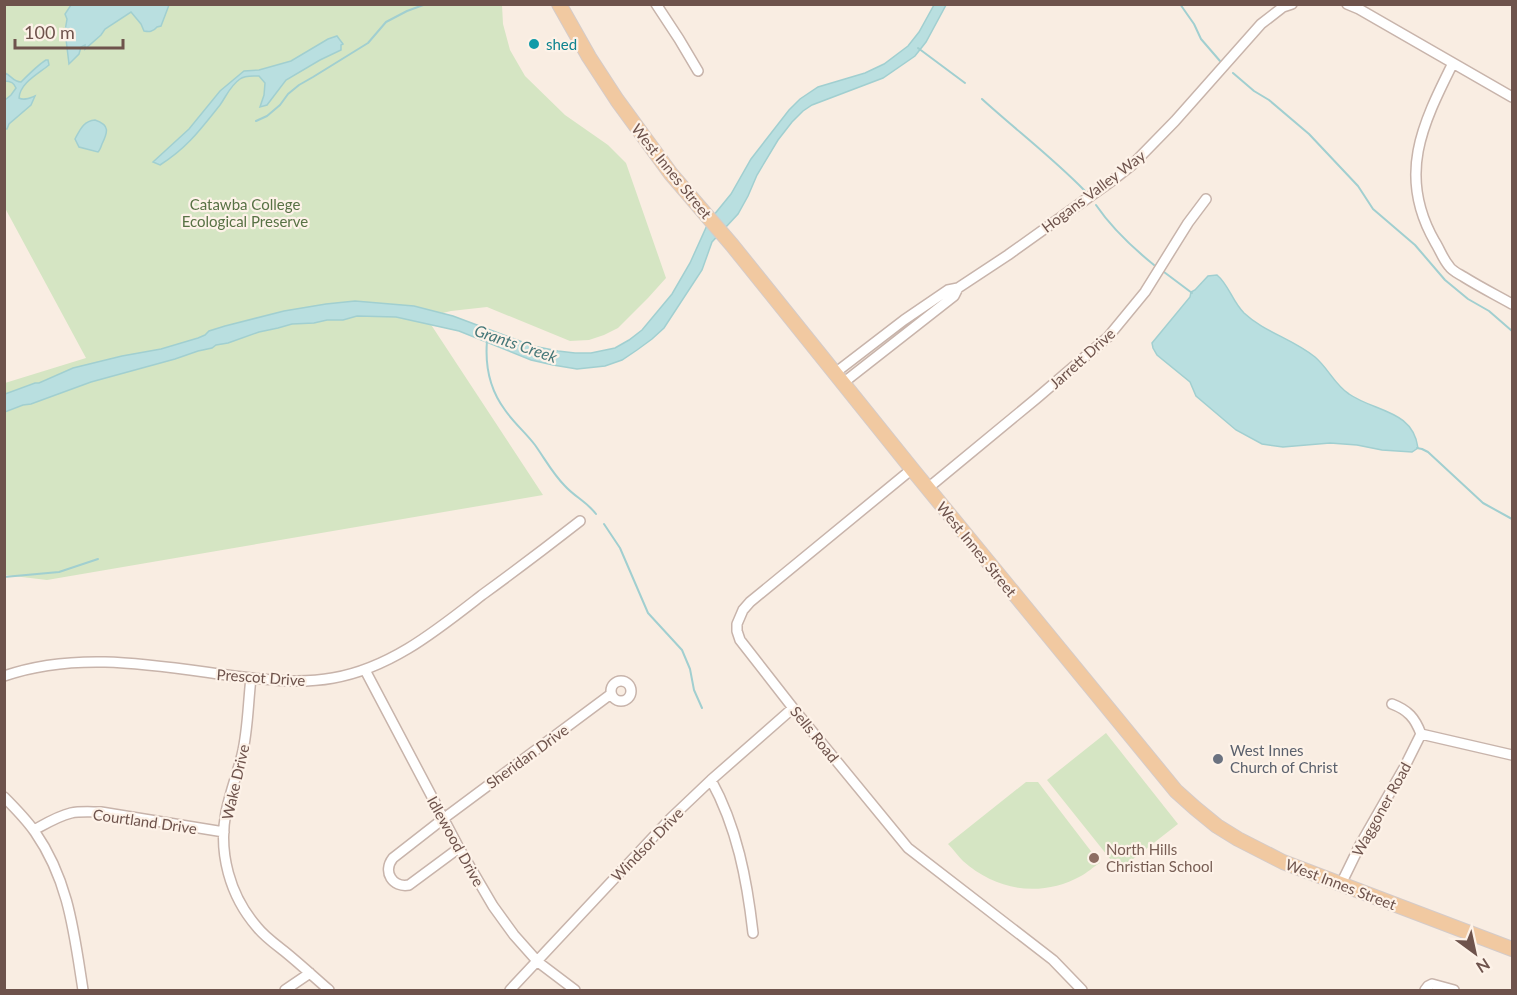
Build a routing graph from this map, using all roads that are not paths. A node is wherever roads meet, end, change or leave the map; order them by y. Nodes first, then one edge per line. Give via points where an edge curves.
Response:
1 (559, 4) edge
2 (656, 4) edge
3 (1292, 4) edge
4 (1347, 4) edge
5 (1453, 63) junction
6 (698, 71) dead end
7 (1512, 97) edge
8 (1206, 199) dead end
9 (958, 288) junction
10 (1512, 304) edge
11 (876, 340) junction
12 (883, 350) junction
13 (839, 378) junction
14 (912, 469) junction
15 (927, 488) junction
16 (580, 521) dead end
17 (365, 670) junction
18 (4, 676) edge
19 (251, 678) junction
20 (611, 694) dead end
21 (1392, 704) dead end
22 (793, 708) junction
23 (1421, 734) junction
24 (1512, 755) edge
25 (711, 780) junction
26 (4, 797) edge
27 (443, 819) junction
28 (34, 830) junction
29 (224, 832) junction
30 (459, 848) junction
31 (1341, 884) junction
32 (753, 933) dead end
33 (1512, 949) edge
34 (538, 962) junction
35 (310, 973) junction
36 (83, 990) edge
37 (285, 990) edge
38 (328, 990) edge
39 (510, 990) edge
40 (575, 990) edge
41 (1082, 990) edge
42 (1425, 990) edge
43 (1454, 990) edge

1 - 13 main road, West Innes Street via 617,100 671,174
2 - 6 street
3 - 9 street, Hogans Valley Way via 1261,24 1132,165
4 - 5 street
5 - 7 street
5 - 10 street via 1423,129 1415,188 1426,227 1450,267
8 - 15 street, Jarrett Drive via 1145,292 1108,337
9 - 11 street, Hogans Valley Way via 948,290
9 - 12 street, Hogans Valley Way via 954,296
11 - 12 street
11 - 13 street, Hogans Valley Way
12 - 13 street, Hogans Valley Way
13 - 14 main road, West Innes Street
14 - 15 main road, West Innes Street
14 - 22 street, Sells Road via 750,602 740,616 736,627 741,640
15 - 31 main road, West Innes Street via 1176,791 1238,839 1282,862
16 - 17 street, Prescot Drive via 416,643
17 - 19 street, Prescot Drive via 316,681
17 - 27 street, Idlewood Drive
18 - 19 street, Prescot Drive via 32,667 96,661
19 - 29 street, Wake Drive via 246,733
20 - 27 street, Sheridan Drive
21 - 23 street via 1409,712
22 - 25 street, Windsor Drive
22 - 41 street, Sells Road via 908,848 1053,960
23 - 24 street
23 - 31 street, Waggoner Road
25 - 32 street via 727,811 742,862
25 - 34 street, Windsor Drive
26 - 28 street
27 - 30 street, Idlewood Drive
27 - 30 street, Sheridan Drive via 393,858 389,874 399,885 409,885
28 - 29 street, Courtland Drive via 71,813 101,812
28 - 36 street via 51,858 67,900
29 - 35 street, Wake Drive via 229,879 248,915
30 - 34 street, Idlewood Drive via 493,906
31 - 33 main road, West Innes Street
34 - 39 street, Windsor Drive
34 - 40 street, Idlewood Drive
35 - 37 street
35 - 38 street, Wake Drive
42 - 43 street via 1432,984

